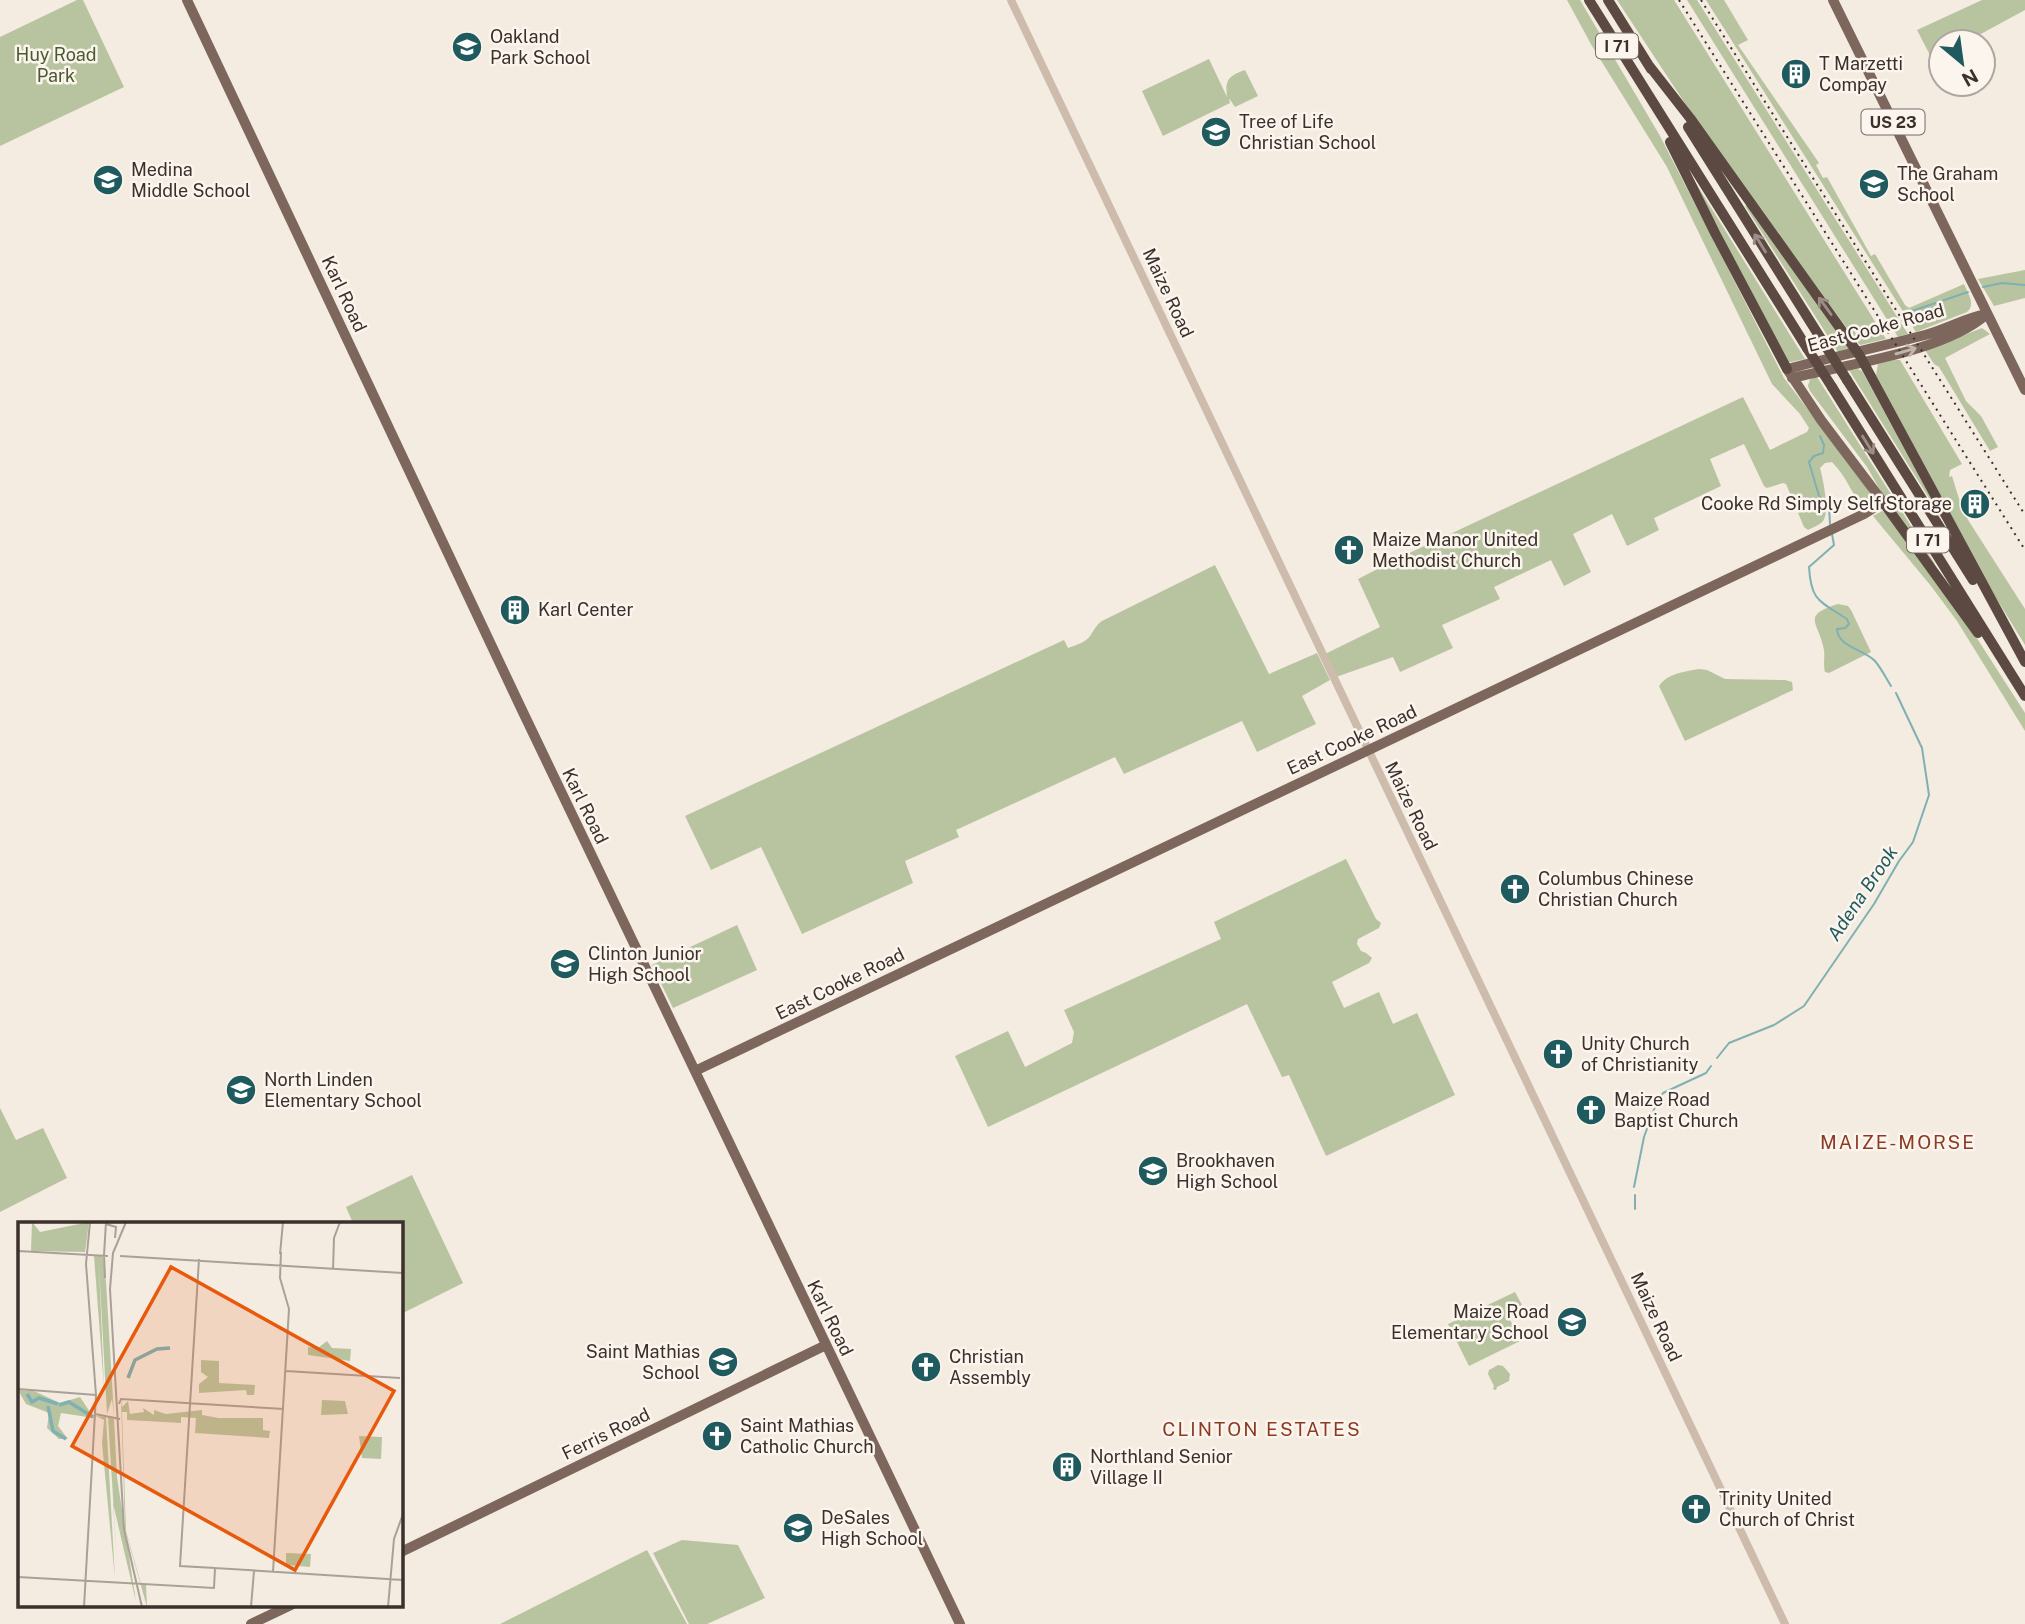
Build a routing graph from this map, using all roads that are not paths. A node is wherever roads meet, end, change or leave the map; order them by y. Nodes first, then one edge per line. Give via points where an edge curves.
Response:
1 (187, 0) edge
2 (1011, 0) edge
3 (1589, 0) edge
4 (1608, 0) edge
5 (1833, 0) edge
6 (1647, 63) junction
7 (1646, 92) junction
8 (1987, 314) junction
9 (1861, 357) junction
10 (1789, 374) junction
11 (2025, 390) edge
12 (1883, 502) junction
13 (2025, 663) edge
14 (2024, 695) edge
15 (1367, 750) junction
16 (695, 1071) junction
17 (826, 1345) junction
18 (402, 1552) edge
19 (289, 1606) edge
20 (251, 1624) edge
21 (960, 1624) edge
22 (1785, 1624) edge

1 - 16 main road, Karl Road
2 - 15 street, Maize Road
3 - 7 highway, I 71
4 - 6 highway, I 71
5 - 8 main road, US 23
9 -> 6 highway
13 -> 6 highway, I 71, bridge
7 - 10 highway
7 -> 14 highway, I 71, bridge
8 - 9 main road, East Cooke Road via 1974,326 1935,342
8 - 11 main road, US 23
9 - 10 main road, East Cooke Road
9 - 13 highway
10 - 12 main road
12 - 14 highway
12 - 15 main road, East Cooke Road
15 - 16 main road, East Cooke Road
15 - 22 street, Maize Road
16 - 17 main road, Karl Road
17 - 18 main road, Ferris Road
17 - 21 main road, Karl Road
19 - 20 main road

